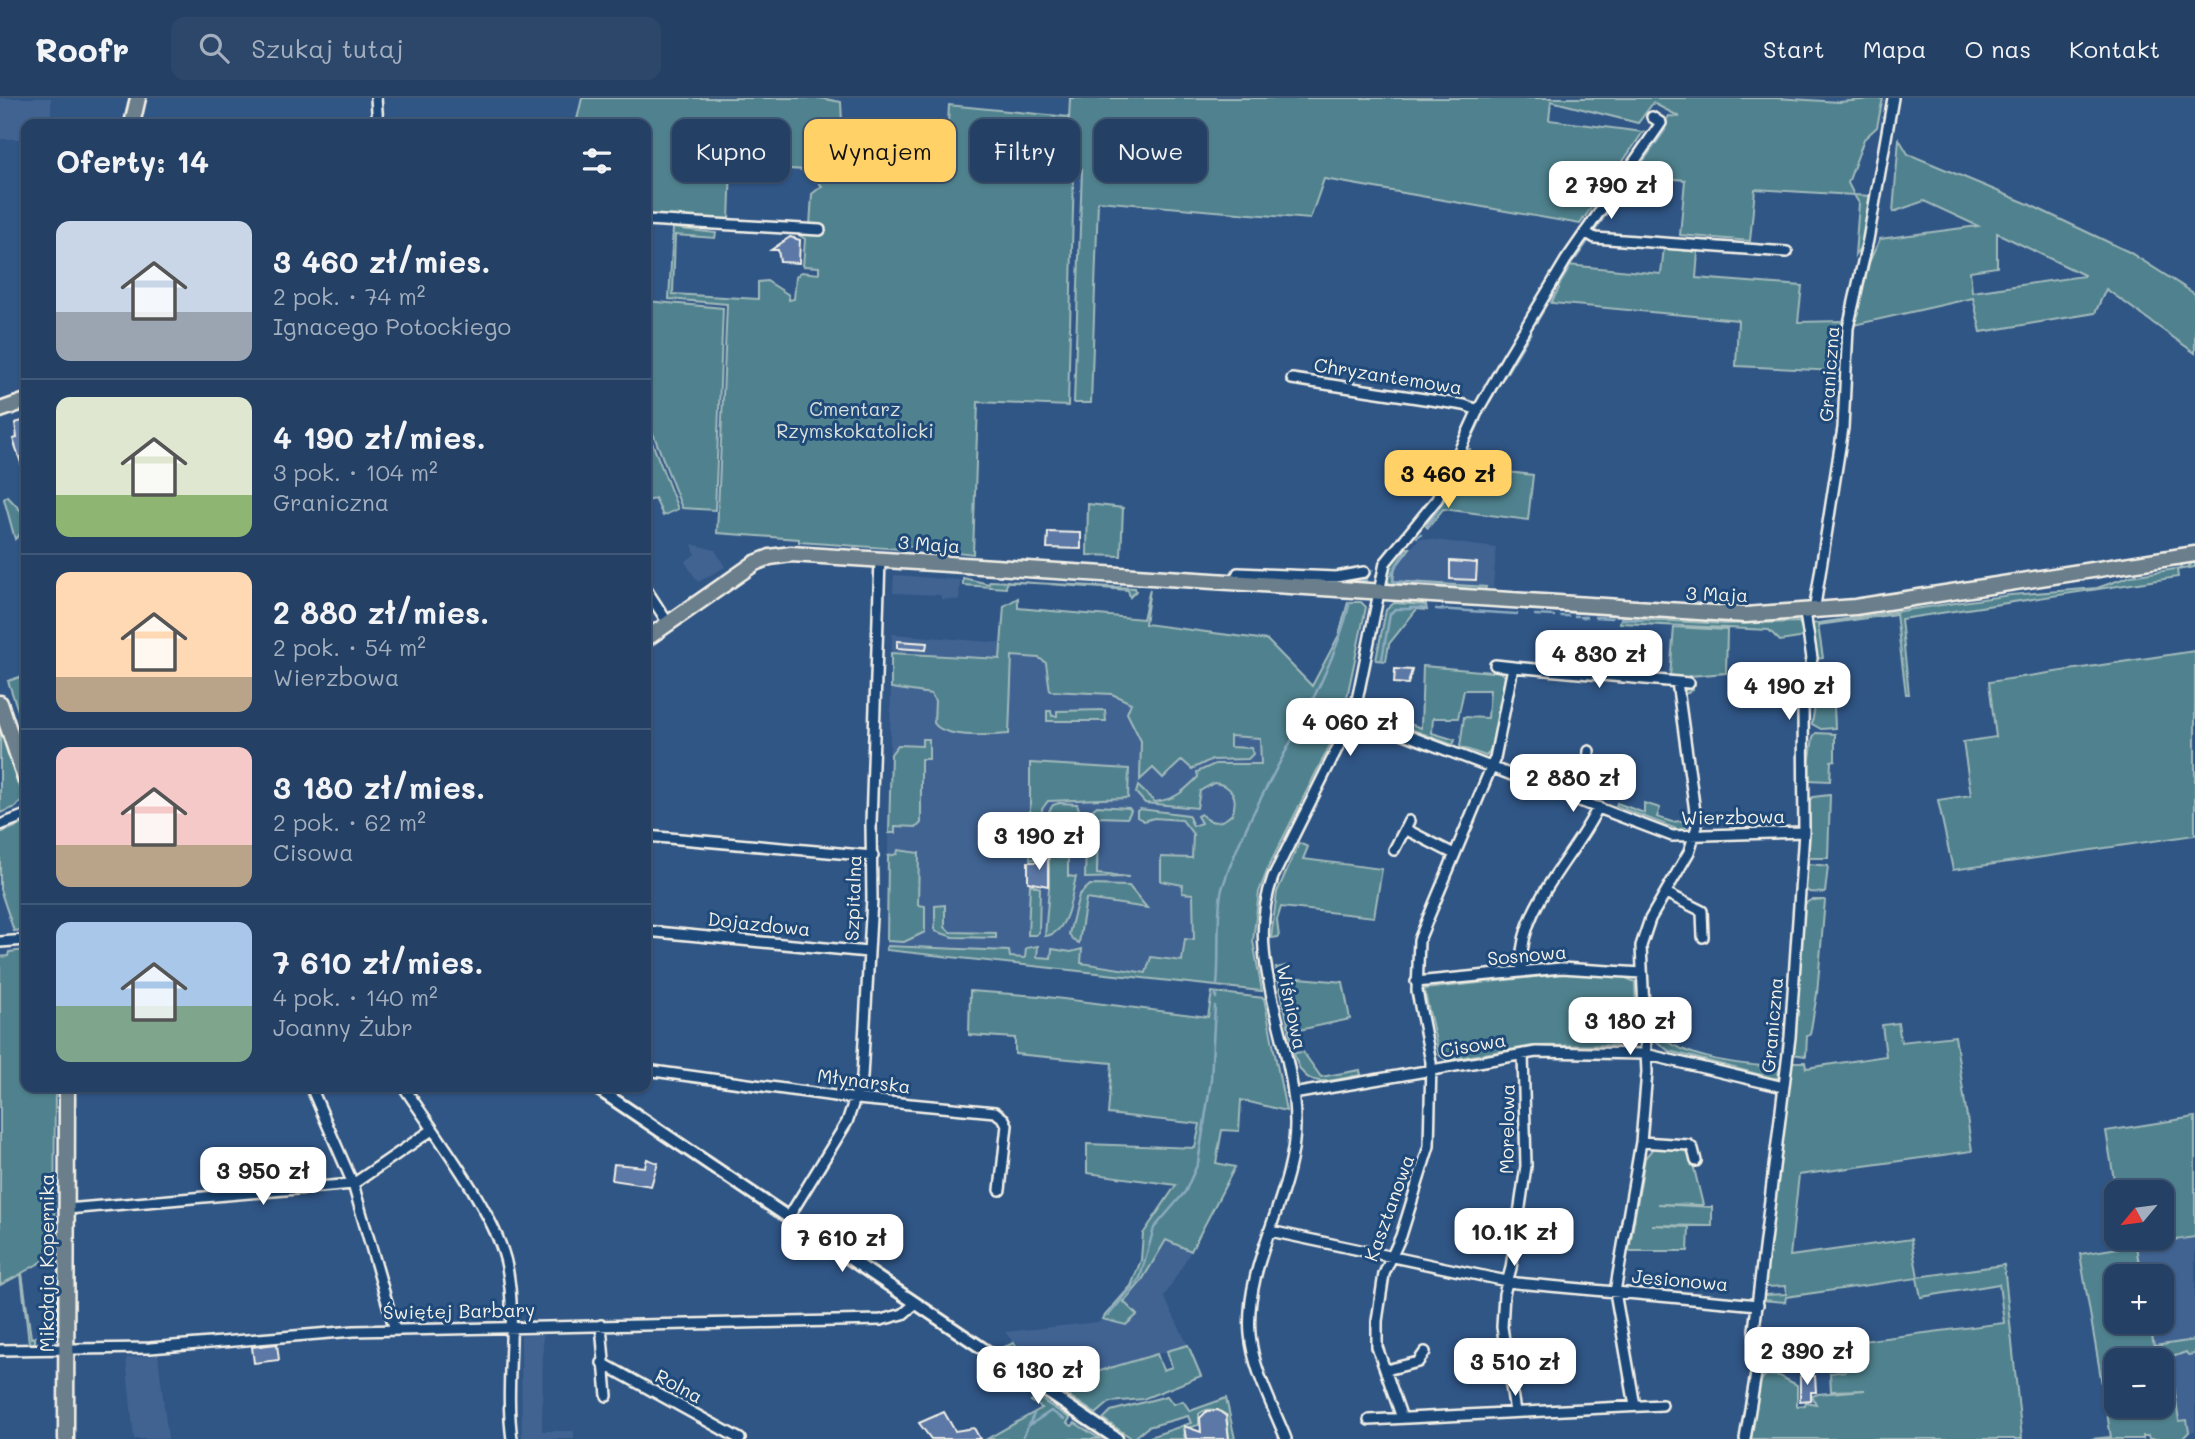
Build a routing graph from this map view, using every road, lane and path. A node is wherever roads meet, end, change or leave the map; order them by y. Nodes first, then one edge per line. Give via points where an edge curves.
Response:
1 (138, 98) edge
2 (376, 98) edge
3 (1893, 98) edge
4 (1652, 117) dead end
5 (133, 119) edge
6 (378, 119) edge
7 (651, 220) edge
8 (820, 230) dead end
9 (1586, 232) junction
10 (1787, 252) dead end
11 (1292, 379) dead end
12 (21, 403) edge
13 (0, 410) edge
14 (1478, 410) junction
15 (2195, 554) edge
16 (880, 560) junction
17 (1364, 572) dead end
18 (1234, 583) junction
19 (1378, 593) junction
20 (651, 597) edge
21 (1810, 612) junction
22 (668, 623) junction
23 (651, 635) edge
24 (1495, 666) dead end
25 (1513, 667) junction
26 (1677, 682) junction
27 (1689, 683) dead end
28 (0, 703) edge
29 (1354, 715) junction
30 (1589, 751) dead end
31 (21, 766) edge
32 (1491, 767) junction
33 (1585, 802) junction
34 (1598, 807) junction
35 (21, 817) edge
36 (0, 825) edge
37 (1804, 832) junction
38 (651, 836) edge
39 (1695, 837) junction
40 (1394, 850) dead end
41 (1454, 854) junction
42 (873, 856) junction
43 (1665, 893) junction
44 (651, 931) edge
45 (1703, 937) dead end
46 (21, 940) edge
47 (0, 942) edge
48 (868, 952) junction
49 (1522, 972) junction
50 (1642, 973) junction
51 (1416, 982) junction
52 (1523, 1054) junction
53 (1645, 1054) junction
54 (1431, 1070) junction
55 (651, 1071) edge
56 (1783, 1087) junction
57 (67, 1092) edge
58 (313, 1092) edge
59 (407, 1092) edge
60 (601, 1092) edge
61 (1293, 1094) junction
62 (857, 1099) junction
63 (432, 1130) junction
64 (1641, 1142) junction
65 (1696, 1161) dead end
66 (354, 1184) junction
67 (1000, 1189) dead end
68 (67, 1209) junction
69 (788, 1218) junction
70 (1270, 1231) junction
71 (1391, 1257) junction
72 (1507, 1282) junction
73 (1615, 1292) junction
74 (915, 1304) junction
75 (1758, 1305) junction
76 (601, 1325) junction
77 (510, 1328) junction
78 (395, 1330) junction
79 (0, 1350) edge
80 (66, 1350) junction
81 (1425, 1352) dead end
82 (602, 1363) junction
83 (1386, 1370) junction
84 (607, 1396) dead end
85 (1662, 1405) dead end
86 (1635, 1406) junction
87 (1515, 1412) junction
88 (1402, 1418) junction
89 (1369, 1420) dead end
90 (66, 1439) edge
91 (512, 1439) edge
92 (740, 1439) edge
93 (1117, 1439) edge
94 (1286, 1439) edge
95 (1745, 1439) edge

1 - 5 main road
2 - 6 street
3 - 21 street, Graniczna via 1848,328 1843,428
4 - 9 street, Wiśniowa via 1661,123
7 - 8 street
9 - 10 street via 1595,238
9 - 14 street, Wiśniowa
11 - 14 street, Chryzantemowa
12 - 13 main road
14 - 19 street, Wiśniowa via 1437,499 1387,560
15 - 21 main road, 3 Maja
16 - 18 main road, 3 Maja
16 - 22 main road, 3 Maja via 770,556
16 - 42 street, Szpitalna
17 - 18 street, 3 Maja via 1336,577 1238,573
18 - 19 main road, 3 Maja
19 - 21 main road, 3 Maja via 1718,614
19 - 29 street, Wiśniowa
20 - 22 street
21 - 37 street, Graniczna via 1812,658 1803,706
22 - 23 main road, 3 Maja
24 - 25 street
25 - 26 street
25 - 32 street, Kasztanowa
26 - 27 street
26 - 39 street via 1697,821
28 - 31 main road
29 - 32 street, Wierzbowa
29 - 61 street, Wiśniowa via 1273,877 1263,914 1264,954
30 - 33 street
32 - 33 street, Wierzbowa
32 - 41 street, Kasztanowa
33 - 34 street, Wierzbowa
34 - 39 street, Wierzbowa via 1672,836
34 - 49 street via 1535,912
35 - 36 street
37 - 39 street, Wierzbowa
37 - 56 street, Graniczna
38 - 42 street
39 - 43 street
40 - 41 street via 1407,825
41 - 51 street, Kasztanowa via 1421,932
42 - 48 street, Szpitalna
43 - 45 street via 1702,912
43 - 50 street via 1644,933
44 - 48 street, Dojazdowa
46 - 47 street
48 - 62 street, Szpitalna via 863,1070
49 - 50 street, Sosnowa via 1569,967
49 - 51 street, Sosnowa
50 - 53 street
51 - 54 street, Kasztanowa
52 - 53 street, Cisowa
52 - 54 street, Cisowa
52 - 72 street, Morelowa via 1526,1167
53 - 56 street, Cisowa
53 - 64 street
54 - 61 street, Cisowa
54 - 71 street, Kasztanowa via 1427,1156
55 - 62 street, Młynarska
56 - 75 street, Graniczna
57 - 68 main road, Mikołaja Kopernika
58 - 66 street
59 - 63 street
60 - 69 street
61 - 70 street, Wiśniowa via 1293,1144
62 - 67 street, Młynarska via 1001,1115 1007,1125
62 - 69 street, Szpitalna
63 - 66 street
63 - 77 street via 499,1241 509,1280
64 - 65 street via 1689,1145
64 - 73 street
66 - 68 street
66 - 78 street
68 - 80 main road, Mikołaja Kopernika
69 - 74 street
70 - 71 street, Jesionowa
70 - 94 street, Wiśniowa via 1252,1296 1250,1331 1255,1359
71 - 72 street, Jesionowa
71 - 83 street, Kasztanowa via 1377,1321 1377,1347
72 - 73 street, Jesionowa
72 - 87 street, Morelowa via 1502,1332
73 - 75 street, Jesionowa
73 - 86 street
74 - 76 street, Świętej Barbary via 903,1314 881,1320
74 - 93 street
75 - 95 street, Graniczna via 1754,1339 1758,1362
76 - 77 street, Świętej Barbary
76 - 82 street
77 - 78 street, Świętej Barbary
77 - 91 street
78 - 80 street, Świętej Barbary
79 - 80 street, Świętej Barbary
80 - 90 main road, Mikołaja Kopernika
81 - 83 street via 1422,1360
82 - 84 street
82 - 92 street, Rolna
83 - 88 street, Kasztanowa
85 - 86 street
86 - 87 street
87 - 88 street
88 - 89 street

